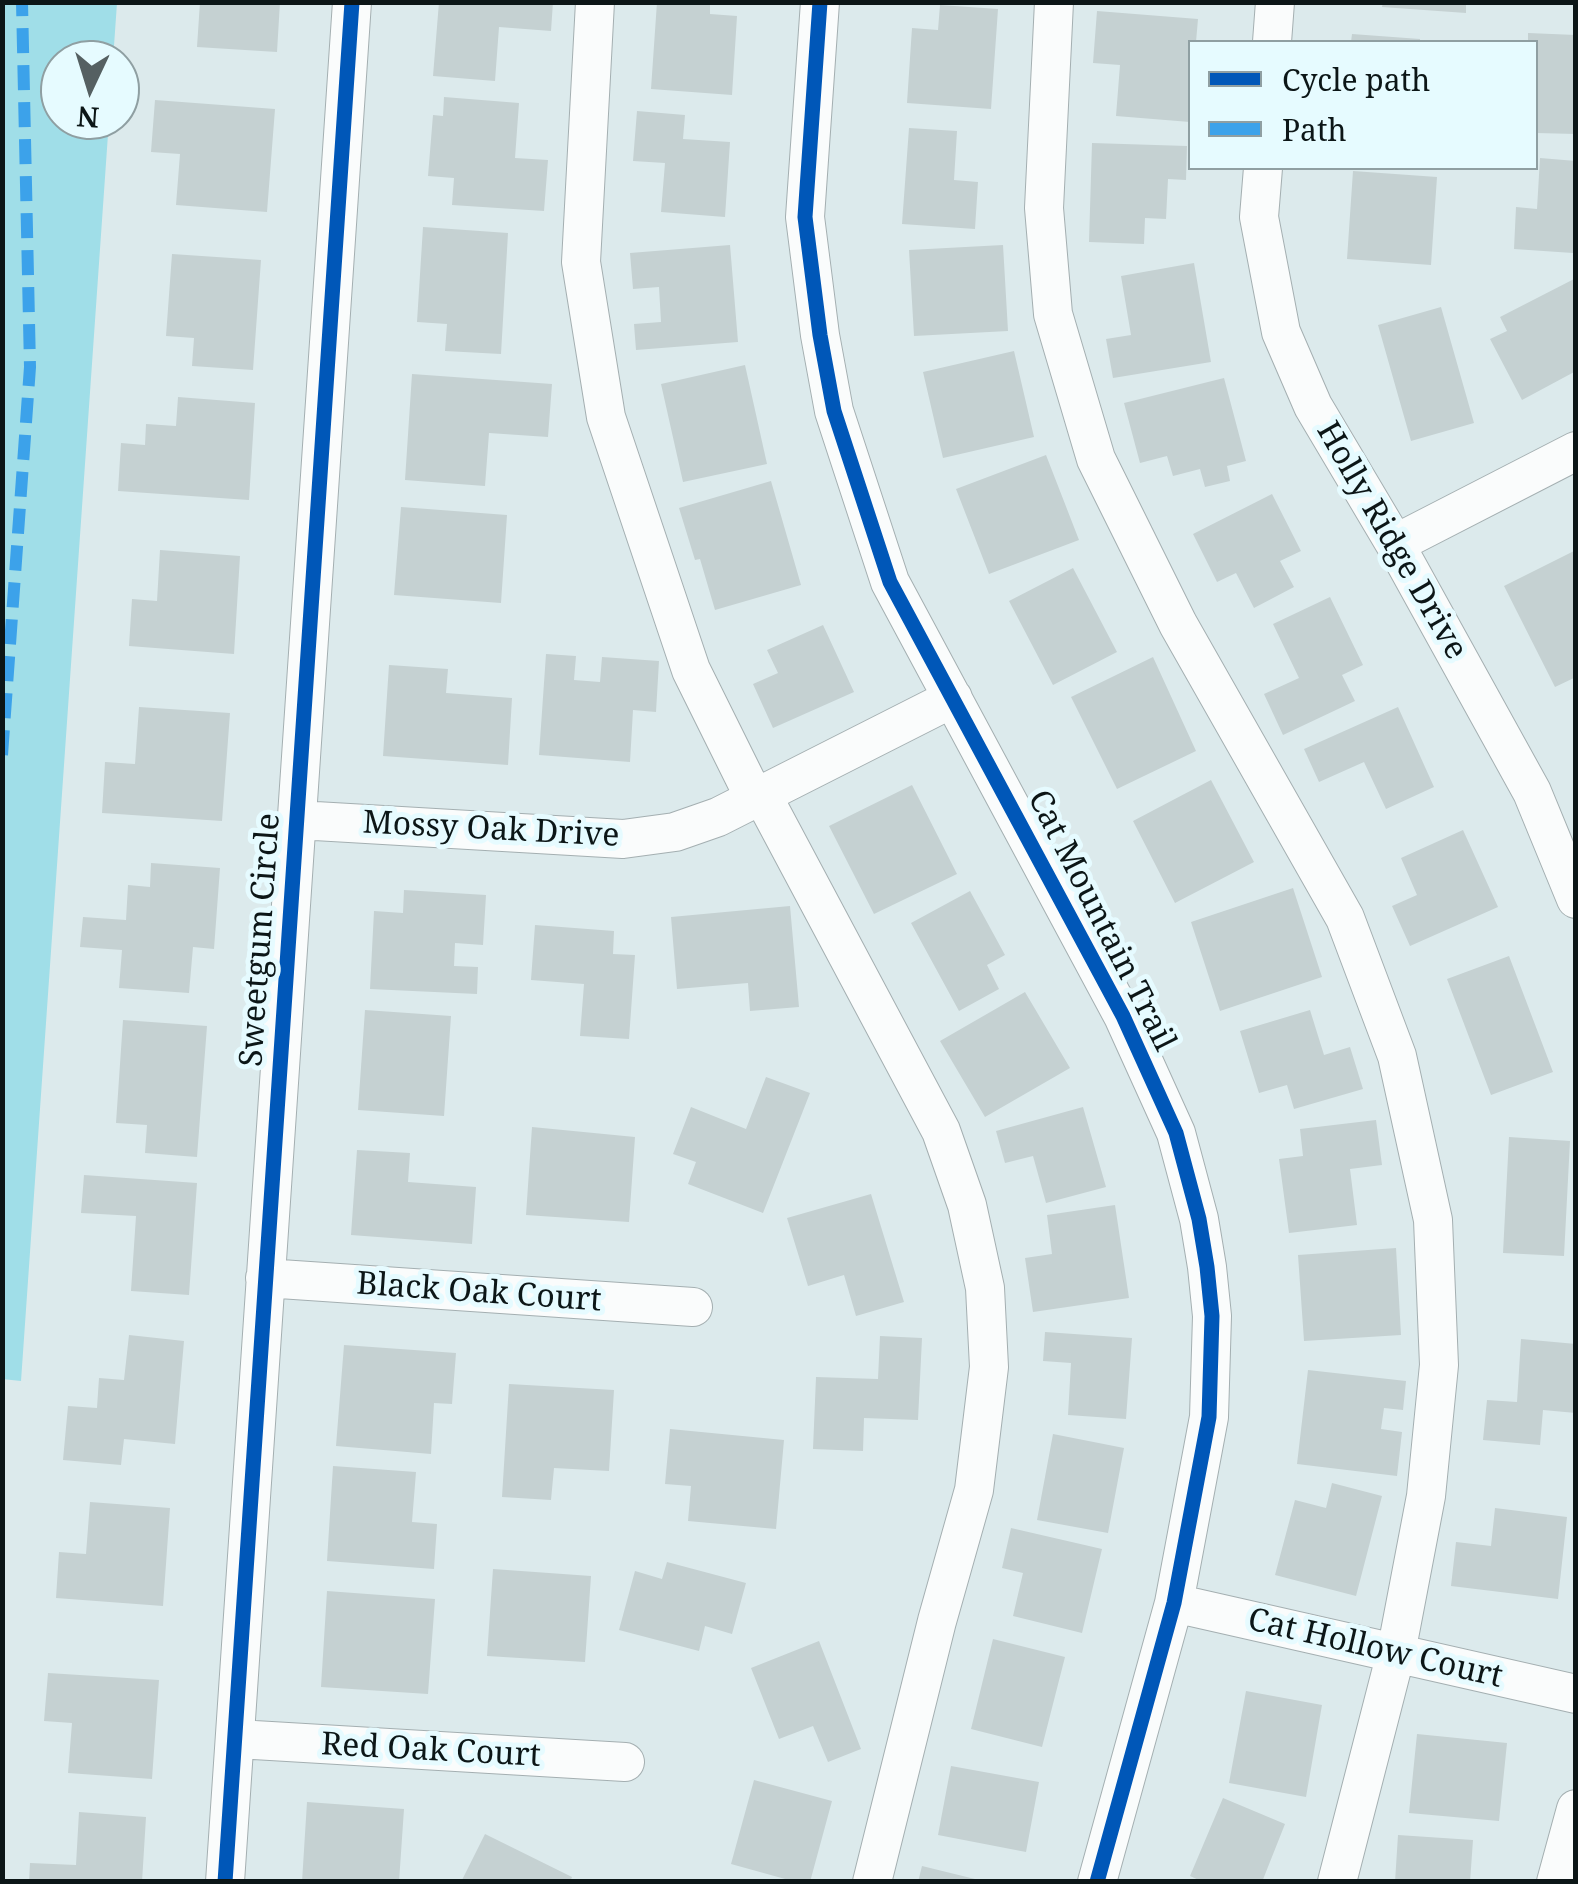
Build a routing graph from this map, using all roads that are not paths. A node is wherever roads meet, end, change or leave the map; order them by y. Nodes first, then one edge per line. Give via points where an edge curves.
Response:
1 (352, 2) edge
2 (595, 2) edge
3 (820, 2) edge
4 (1054, 2) edge
5 (1275, 2) edge
6 (1272, 40) edge
7 (1262, 170) edge
8 (1576, 452) edge
9 (1395, 544) junction
10 (953, 698) junction
11 (759, 797) junction
12 (298, 820) junction
13 (1576, 899) edge
14 (265, 1278) junction
15 (693, 1307) dead end
16 (1174, 1604) junction
17 (1396, 1654) junction
18 (1576, 1694) edge
19 (237, 1740) junction
20 (625, 1762) dead end
21 (1576, 1809) edge
22 (225, 1882) edge
23 (872, 1882) edge
24 (1097, 1882) edge
25 (1337, 1882) edge
26 (1556, 1882) edge

1 - 12 street, Sweetgum Circle
2 - 11 street via 580,262 606,417 690,670
3 - 10 street, Cat Mountain Trail via 805,217 834,411 890,582
4 - 17 street via 1044,208 1052,296 1096,459 1178,624 1346,918 1398,1056 1429,1202 1440,1365 1426,1496
5 - 6 street
7 - 9 street, Holly Ridge Drive via 1259,217 1282,332 1313,406
8 - 9 street
9 - 13 street, Holly Ridge Drive via 1532,792
10 - 11 street, Mossy Oak Drive
10 - 16 street, Cat Mountain Trail via 1123,1016 1176,1133 1199,1219 1212,1316 1210,1417
11 - 12 street, Mossy Oak Drive via 675,832 623,840
11 - 23 street via 941,1130 985,1288 989,1367 974,1490
12 - 14 street, Sweetgum Circle
14 - 15 street, Black Oak Court
14 - 19 street, Sweetgum Circle
16 - 17 street, Cat Hollow Court
16 - 24 street, Cat Mountain Trail
17 - 18 street, Cat Hollow Court
17 - 25 street
19 - 20 street, Red Oak Court
19 - 22 street, Sweetgum Circle
21 - 26 street

